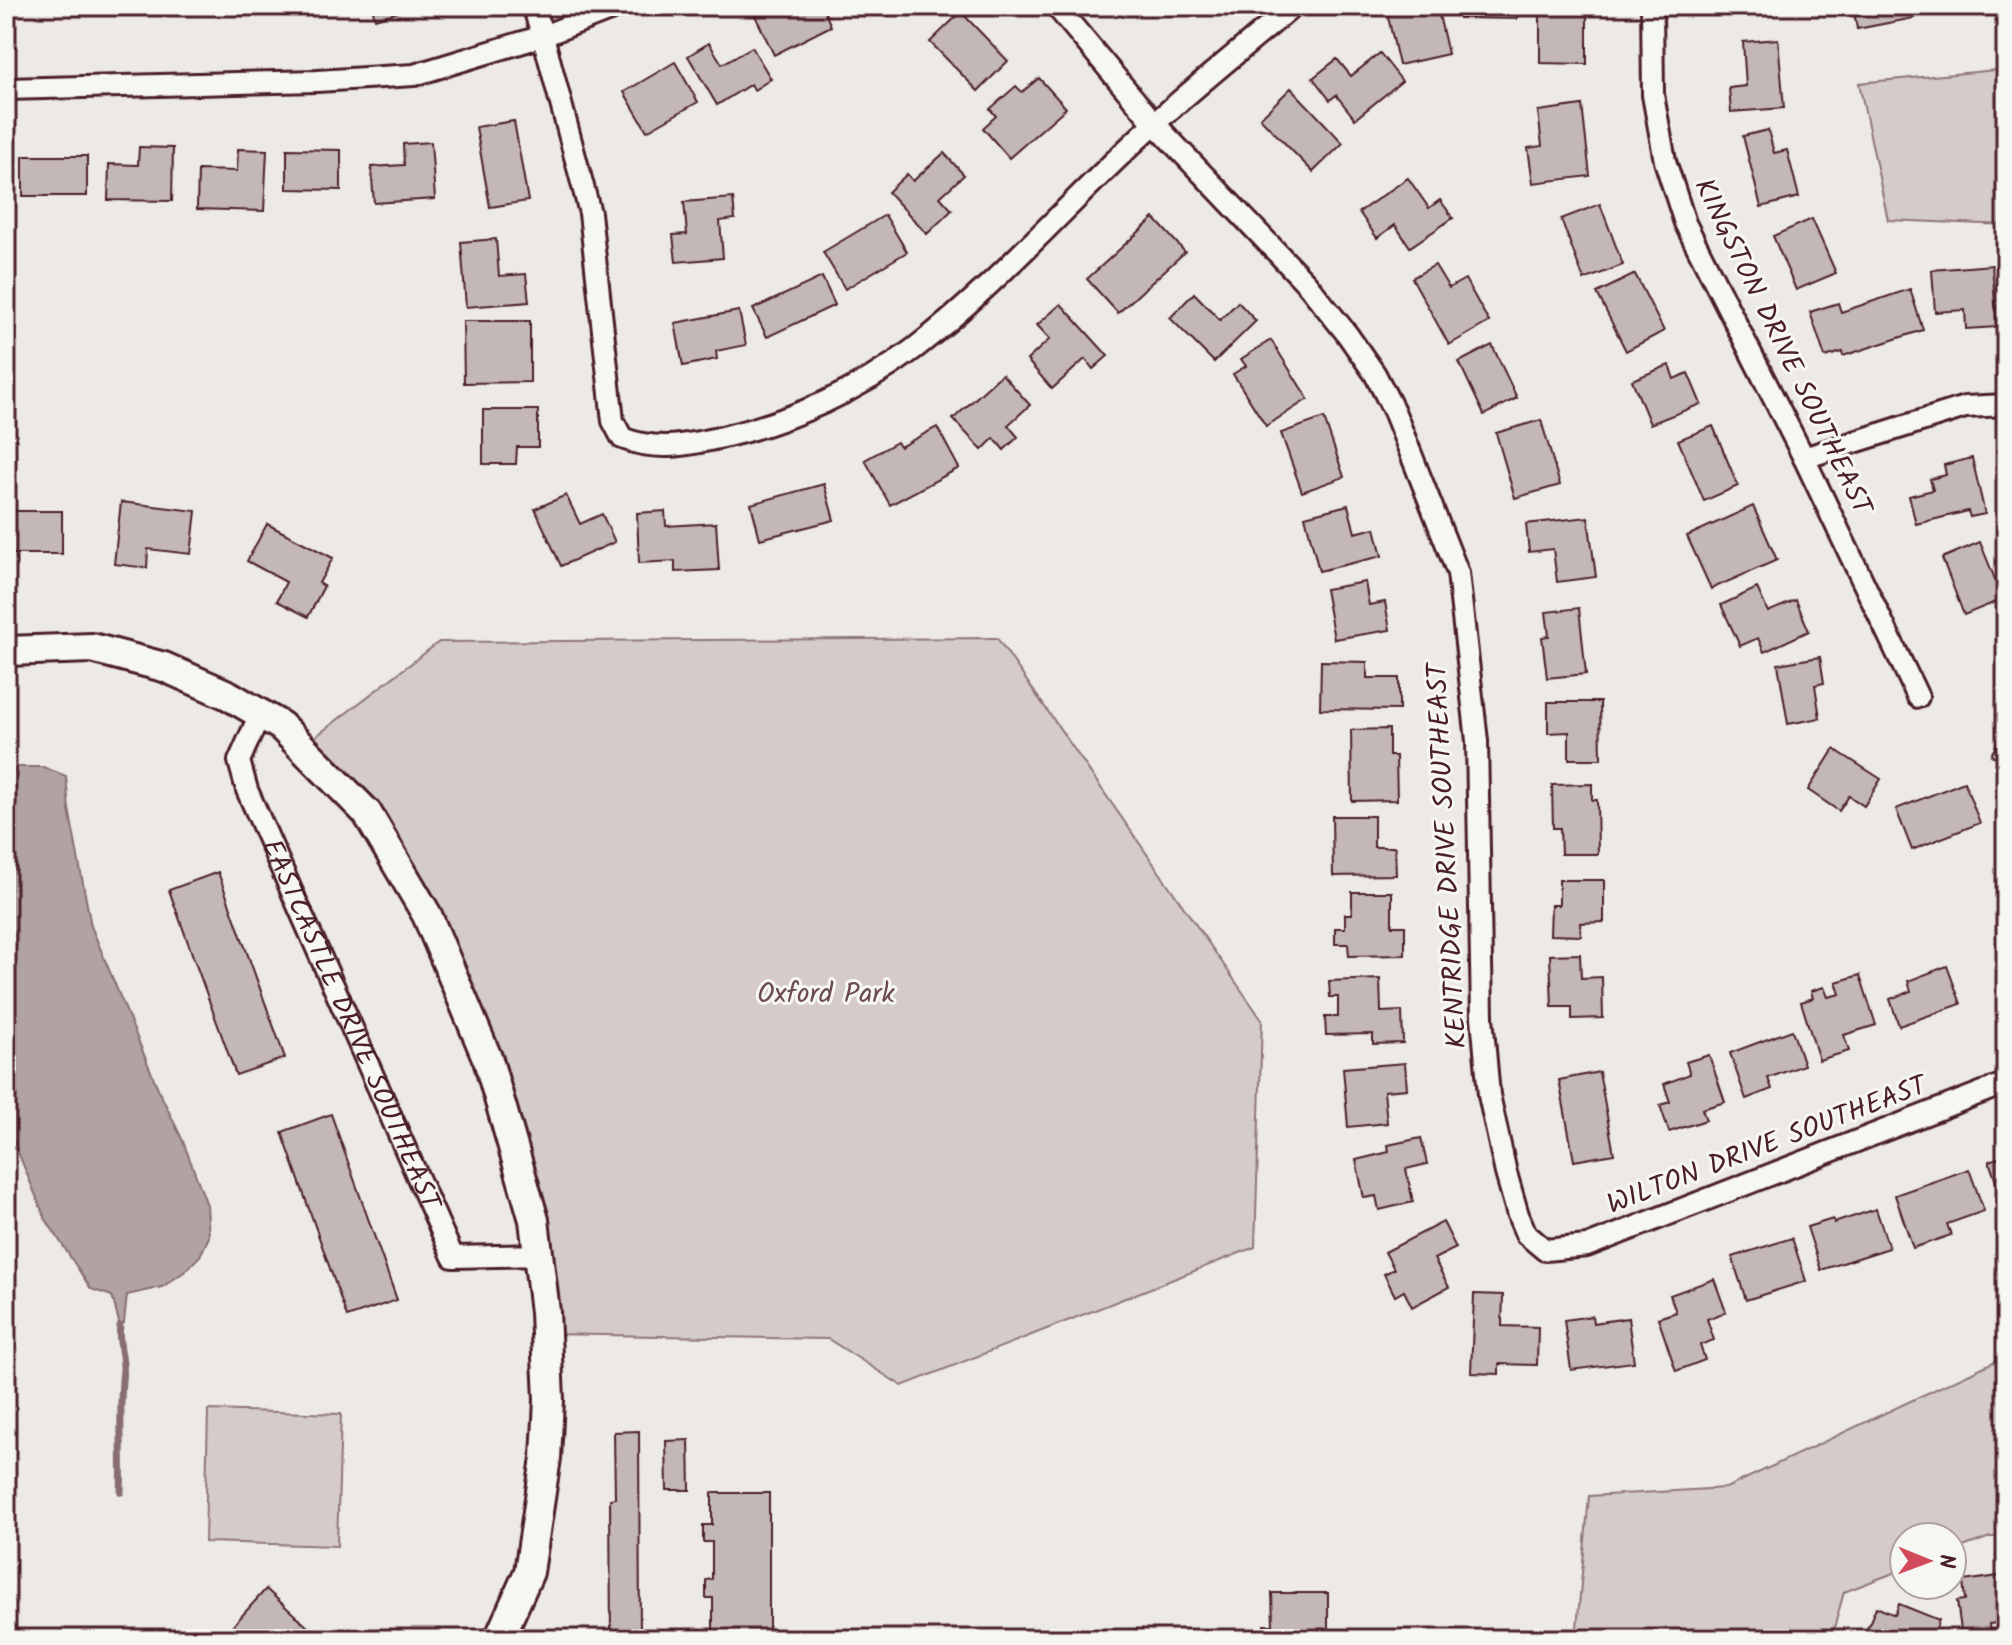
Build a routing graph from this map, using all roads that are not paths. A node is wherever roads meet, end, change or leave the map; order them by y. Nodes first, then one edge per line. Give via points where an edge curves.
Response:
1 (533, 6) edge
2 (620, 6) edge
3 (1056, 6) edge
4 (1293, 6) edge
5 (1652, 6) edge
6 (543, 36) junction
7 (6, 89) edge
8 (1154, 123) junction
9 (2006, 405) edge
10 (1804, 458) junction
11 (6, 651) edge
12 (1918, 697) dead end
13 (260, 714) junction
14 (2006, 1083) edge
15 (1545, 1250) joint
16 (539, 1255) junction
17 (499, 1639) edge

1 - 6 street
2 - 6 street
3 - 8 street, KENTRIDGE DRIVE SOUTHEAST
4 - 8 street
5 - 10 street, KINGSTON DRIVE SOUTHEAST via 1653,95 1665,161 1685,223
6 - 7 street via 414,75
6 - 8 street via 590,213 613,421 622,438 641,446 676,447 773,422 853,388 914,349 963,307
8 - 15 street, KENTRIDGE DRIVE SOUTHEAST via 1307,284 1375,374 1458,573 1477,741 1482,1017 1489,1095 1518,1215 1526,1234
9 - 10 street via 1965,407
10 - 12 street, KINGSTON DRIVE SOUTHEAST
11 - 13 street via 92,648 164,667
13 - 16 street via 281,726 367,813 427,915 488,1060 534,1220
13 - 16 street, EASTCASTLE DRIVE SOUTHEAST via 239,761 247,790 453,1257
14 - 15 street, WILTON DRIVE SOUTHEAST via 1587,1246
16 - 17 street via 549,1400 546,1458 529,1572

